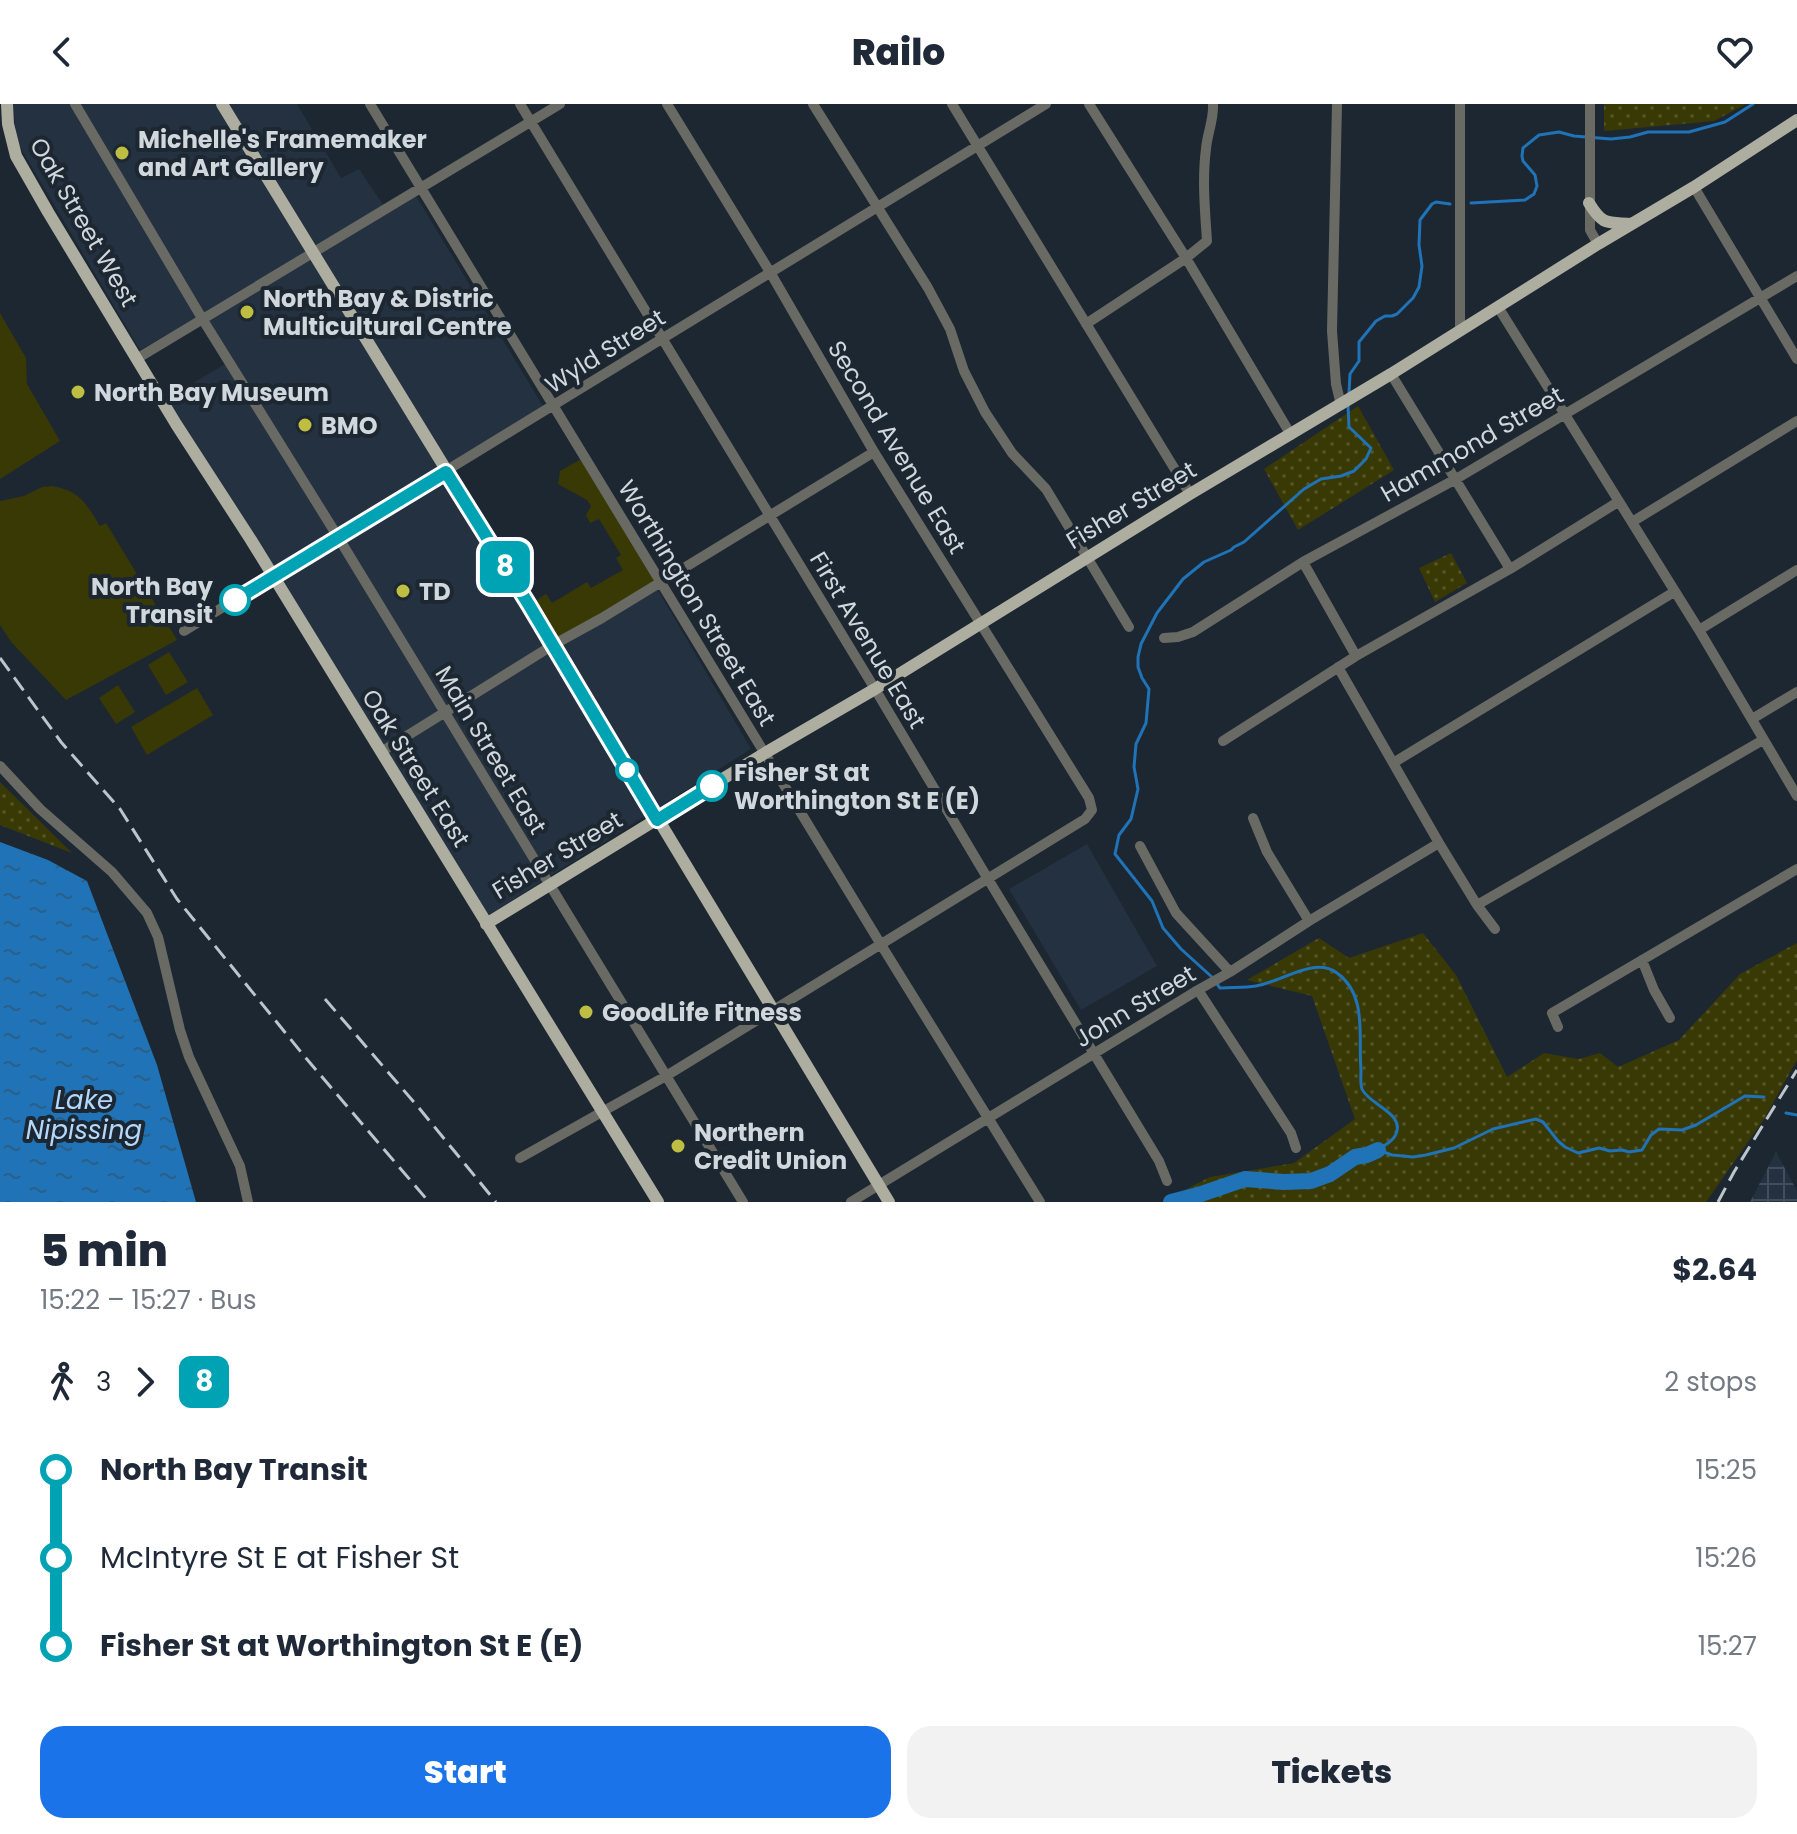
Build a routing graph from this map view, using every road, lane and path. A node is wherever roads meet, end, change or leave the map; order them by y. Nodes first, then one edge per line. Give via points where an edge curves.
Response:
1 (7, 104) edge
2 (75, 104) edge
3 (222, 104) edge
4 (370, 104) edge
5 (520, 104) edge
6 (560, 104) edge
7 (667, 104) edge
8 (813, 104) edge
9 (952, 104) edge
10 (1046, 104) edge
11 (1089, 104) edge
12 (1337, 104) edge
13 (1460, 104) edge
14 (1590, 104) edge
15 (1214, 109) edge
16 (1797, 120) edge
17 (530, 122) junction
18 (977, 146) junction
19 (1694, 187) junction
20 (421, 189) junction
21 (1589, 203) junction
22 (876, 208) junction
23 (1632, 224) junction
24 (1598, 244) junction
25 (313, 253) junction
26 (1186, 258) junction
27 (770, 272) junction
28 (1797, 276) edge
29 (1760, 299) junction
30 (1498, 307) junction
31 (203, 320) junction
32 (1086, 324) junction
33 (1460, 331) junction
34 (662, 338) junction
35 (138, 358) junction
36 (1797, 359) edge
37 (1391, 374) junction
38 (1344, 403) junction
39 (554, 406) junction
40 (1564, 414) junction
41 (1797, 421) edge
42 (1291, 435) junction
43 (874, 452) junction
44 (446, 472) junction
45 (1456, 479) junction
46 (1190, 494) junction
47 (1618, 502) junction
48 (769, 516) junction
49 (1632, 522) junction
50 (338, 537) junction
51 (1088, 557) junction
52 (1303, 562) junction
53 (1510, 569) junction
54 (1797, 570) edge
55 (273, 577) junction
56 (662, 581) junction
57 (1674, 592) junction
58 (980, 623) junction
59 (1129, 627) dead end
60 (1699, 630) junction
61 (184, 631) dead end
62 (1164, 638) dead end
63 (553, 645) junction
64 (1356, 656) junction
65 (1338, 667) junction
66 (875, 689) junction
67 (1797, 692) edge
68 (445, 713) junction
69 (1752, 719) junction
70 (1763, 740) junction
71 (1223, 741) dead end
72 (381, 752) junction
73 (765, 753) junction
74 (1393, 763) junction
75 (0, 766) edge
76 (1797, 796) edge
77 (1253, 818) dead end
78 (657, 820) junction
79 (1439, 843) junction
80 (1140, 846) dead end
81 (1797, 869) edge
82 (988, 879) junction
83 (550, 885) junction
84 (1477, 905) junction
85 (1309, 921) junction
86 (486, 924) junction
87 (1495, 929) dead end
88 (880, 943) junction
89 (1642, 960) junction
90 (1230, 972) junction
91 (1200, 989) junction
92 (773, 1010) junction
93 (1670, 1018) dead end
94 (1558, 1027) dead end
95 (1094, 1054) junction
96 (666, 1076) junction
97 (602, 1111) junction
98 (989, 1118) junction
99 (1296, 1148) dead end
100 (520, 1158) dead end
101 (1167, 1181) dead end
102 (879, 1185) junction
103 (248, 1202) edge
104 (658, 1202) edge
105 (743, 1202) edge
106 (851, 1202) edge
107 (889, 1202) edge
108 (1040, 1202) edge

1 - 35 main road, Oak Street West via 16,156
2 - 31 street, Main Street East
3 - 25 main road
4 - 20 street, Worthington Street East
5 - 17 street, First Avenue East
6 - 17 street
7 - 27 street, Second Avenue East
8 - 22 street
9 - 18 street
10 - 18 street, Wyld Street
11 - 26 street
12 - 38 street via 1332,331 1336,384
13 - 33 street
14 - 21 street
15 - 26 street via 1206,149 1207,241
16 - 19 main road, Fisher Street
17 - 20 street
17 - 34 street, First Avenue East
18 - 22 street, Wyld Street
18 - 32 street
19 - 23 main road, Fisher Street
19 - 29 street
20 - 25 street
20 - 39 street, Worthington Street East
21 - 23 main road via 1604,222
21 - 24 street via 1590,230
22 - 27 street, Wyld Street
22 - 51 street via 950,329 985,412 1012,453 1046,489
23 - 24 main road, Fisher Street
24 - 30 main road, Fisher Street
25 - 31 street
25 - 44 main road
26 - 32 street
26 - 42 street
27 - 34 street, Wyld Street
27 - 43 street, Second Avenue East
28 - 29 street, Hammond Street
29 - 36 street
29 - 40 street, Hammond Street
30 - 33 main road, Fisher Street
30 - 40 street
31 - 35 street
31 - 50 street, Main Street East
32 - 46 street
33 - 37 main road, Fisher Street
34 - 39 street, Wyld Street
34 - 48 street, First Avenue East
35 - 55 main road, Oak Street East
37 - 38 main road, Fisher Street
37 - 45 street
38 - 42 main road, Fisher Street
39 - 44 street, Wyld Street
39 - 56 street, Worthington Street East
40 - 45 street, Hammond Street
40 - 47 street
41 - 49 street
42 - 46 main road, Fisher Street
43 - 48 street
43 - 58 street, Second Avenue East
44 - 50 street, Wyld Street
44 - 63 main road
45 - 52 street, Hammond Street
45 - 53 street
46 - 51 main road, Fisher Street
47 - 49 street
47 - 53 street
48 - 56 street
48 - 66 street, First Avenue East
49 - 57 street
50 - 55 street, Wyld Street
50 - 68 street, Main Street East
51 - 58 main road, Fisher Street
51 - 59 street
52 - 62 street, Hammond Street via 1193,632
52 - 64 street
53 - 64 street
54 - 60 street
55 - 61 street, Wyld Street
55 - 72 main road, Oak Street East
56 - 63 street
56 - 73 street, Worthington Street East
57 - 60 street
57 - 74 street
58 - 66 main road, Fisher Street
58 - 82 street, Second Avenue East via 1092,810
60 - 69 street
63 - 68 street
63 - 78 main road
64 - 65 street
65 - 71 street
65 - 74 street
66 - 73 main road, Fisher Street
66 - 82 street, First Avenue East
67 - 69 street
68 - 72 street
68 - 83 street, Main Street East
69 - 70 street
70 - 76 street
70 - 84 street
72 - 86 main road, Oak Street East
73 - 78 main road, Fisher Street
73 - 88 street, Worthington Street East
74 - 79 street
75 - 103 street via 112,872 147,913 185,1044 240,1166
77 - 85 street
78 - 83 main road, Fisher Street
78 - 92 main road
79 - 84 street
79 - 85 street, John Street
80 - 90 street via 1176,913
81 - 89 street
82 - 88 street
82 - 95 street, First Avenue East
83 - 86 main road, Fisher Street
83 - 96 street, Main Street East
84 - 87 street
85 - 90 street, John Street
86 - 97 main road, Oak Street East
88 - 92 street
88 - 98 street, Worthington Street East
89 - 93 street
89 - 94 street via 1552,1013
90 - 91 street, John Street
91 - 95 street, John Street
91 - 99 street
92 - 96 street
92 - 102 main road
95 - 98 street, John Street
95 - 101 street, First Avenue East
96 - 97 street
96 - 105 street, Main Street East
97 - 100 street
97 - 104 main road, Oak Street East
98 - 102 street, John Street
98 - 108 street, Worthington Street East
102 - 106 street, John Street
102 - 107 main road

